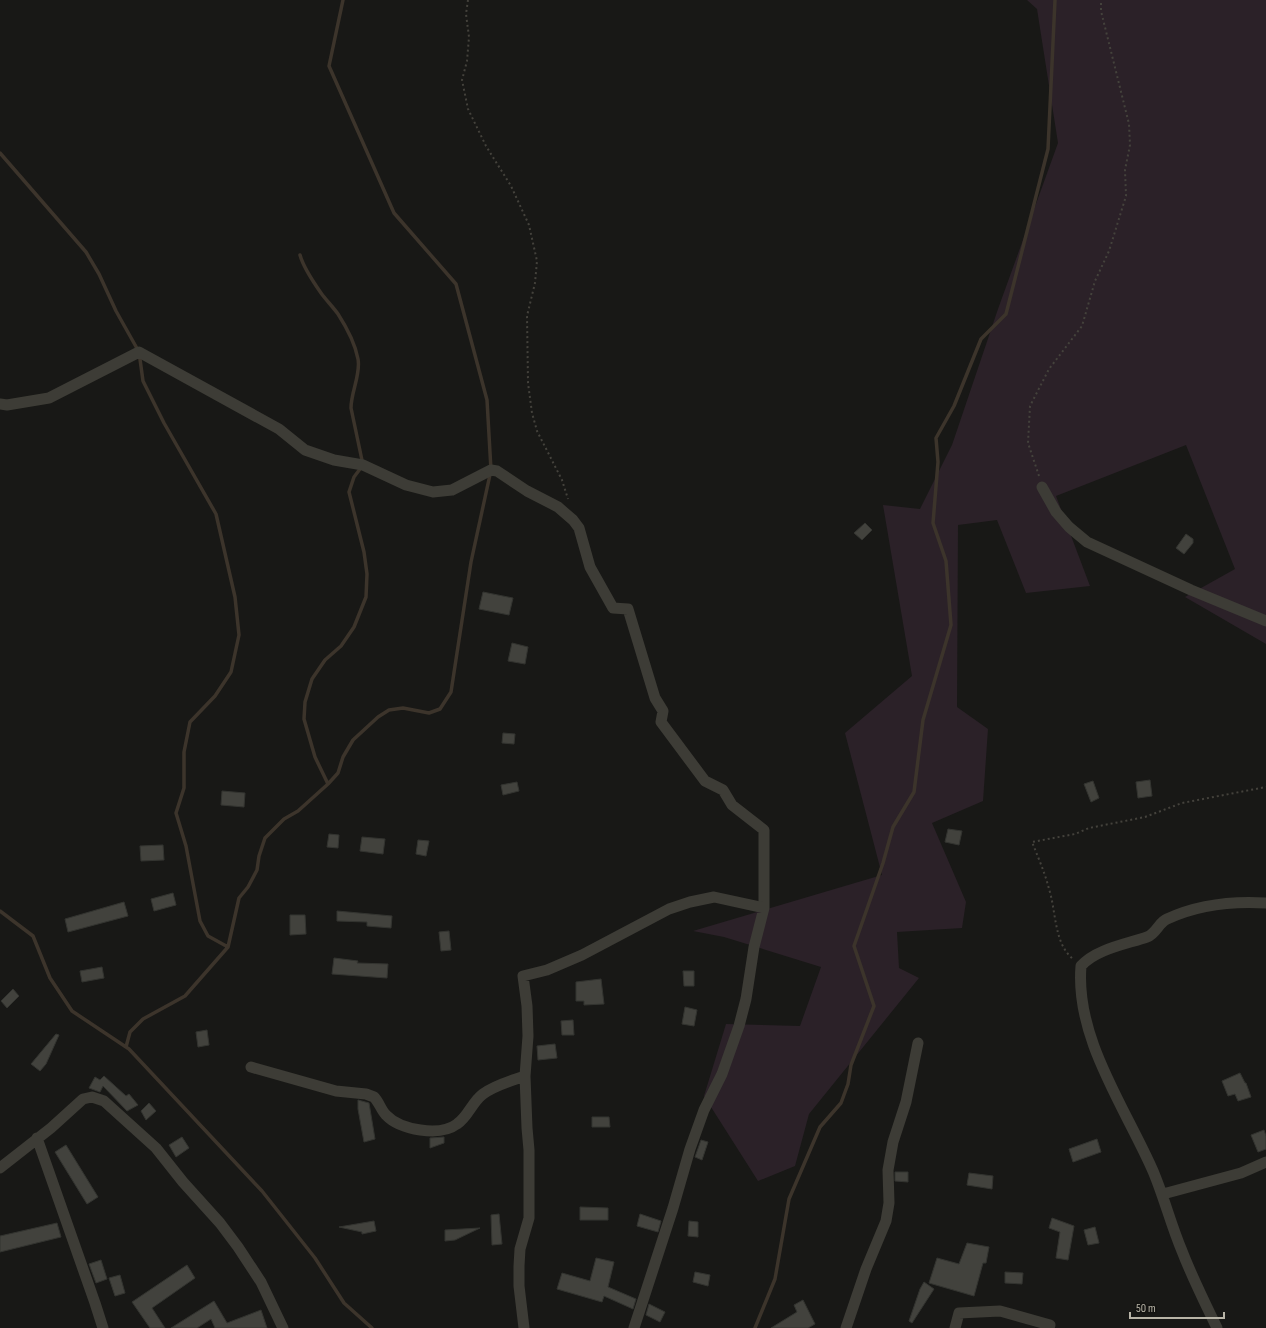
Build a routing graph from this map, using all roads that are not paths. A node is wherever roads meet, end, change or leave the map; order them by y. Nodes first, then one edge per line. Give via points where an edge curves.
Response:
1 (0, 404) edge
2 (1042, 487) road end
3 (1266, 621) edge
4 (1266, 903) edge
5 (764, 908) junction
6 (918, 1043) dead end
7 (252, 1066) dead end
8 (525, 1076) junction
9 (37, 1138) junction
10 (1266, 1162) edge
11 (0, 1168) edge
12 (1163, 1194) junction
13 (103, 1328) edge
14 (283, 1328) edge
15 (524, 1328) edge
16 (634, 1328) edge
17 (846, 1328) edge
18 (955, 1328) edge
19 (1049, 1328) edge
20 (1217, 1328) edge

1 - 5 street via 49,398 138,352 279,429 305,450 334,460 363,465 406,484 432,492 452,490 491,470 497,471 558,507 579,528 590,567 613,608 628,609 655,698 663,711 661,722 704,781 723,790 732,805 764,830
2 - 3 street via 1056,512 1087,542
4 - 12 street via 1246,902 1195,909 1165,919 1150,936 1091,957 1081,966 1080,981 1084,1010 1091,1038
5 - 8 street via 714,897 690,902 669,909 582,955 547,970 523,976 528,1028
5 - 16 street via 739,1026 690,1149
6 - 17 street via 906,1102 893,1142 888,1170 889,1203 886,1221
7 - 8 street via 336,1091 366,1094 374,1097 385,1114 393,1120 426,1131 450,1128 458,1124 482,1094
8 - 15 street via 529,1218 520,1249 519,1266
9 - 11 street
9 - 13 street
9 - 14 street via 83,1099 92,1097 104,1102 156,1148 220,1223 262,1282
10 - 12 street via 1240,1173
12 - 20 street via 1182,1250
18 - 19 street via 959,1313 1000,1311 1050,1325

